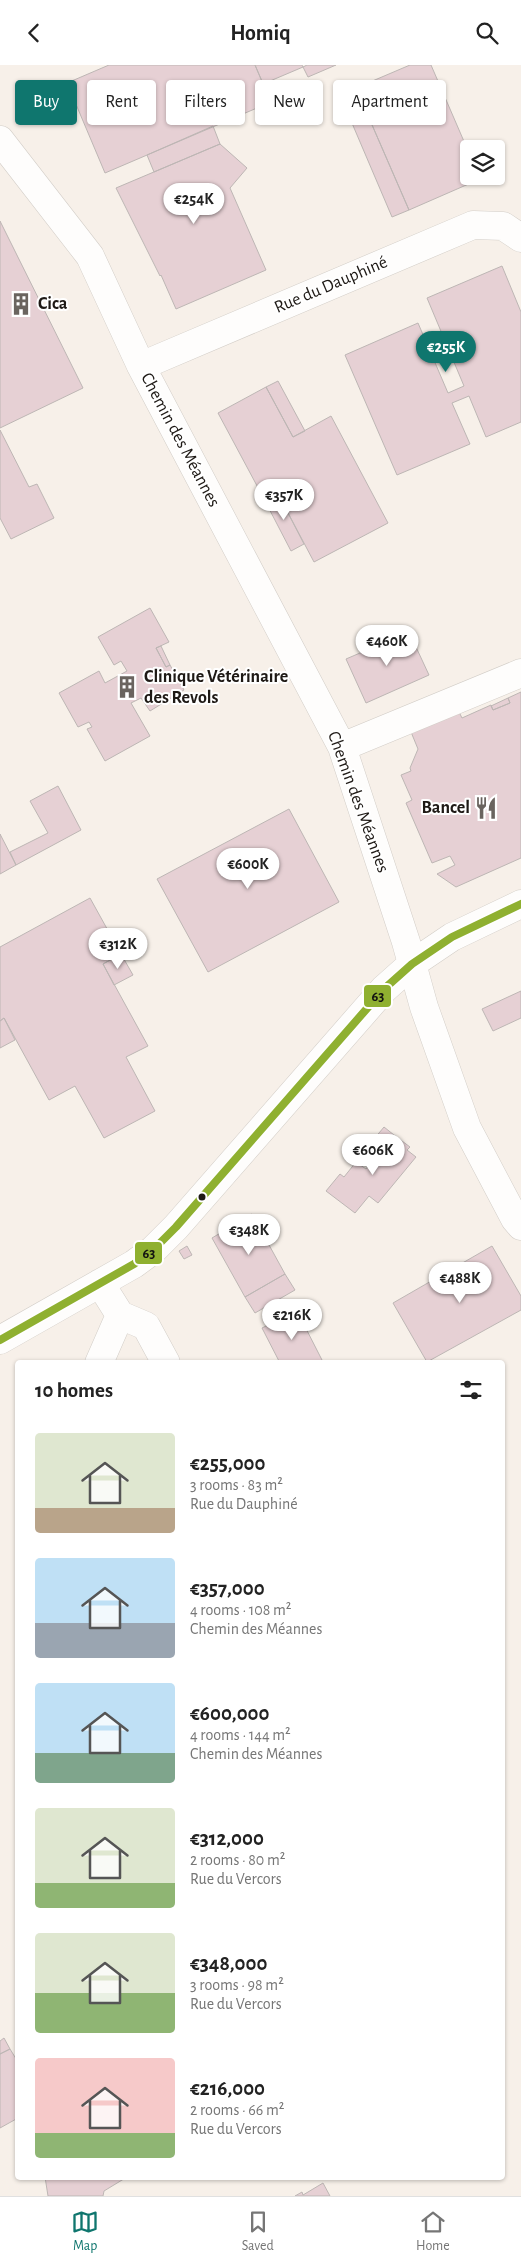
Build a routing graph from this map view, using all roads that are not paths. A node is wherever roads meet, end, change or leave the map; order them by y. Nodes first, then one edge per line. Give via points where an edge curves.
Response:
1 (0, 140) edge
2 (521, 238) edge
3 (141, 366) junction
4 (521, 673) edge
5 (342, 747) junction
6 (521, 904) edge
7 (412, 963) junction
8 (521, 1226) edge
9 (100, 1283) junction
10 (120, 1315) junction
11 (0, 1340) edge
12 (100, 1360) edge
13 (164, 1360) edge

1 - 3 street, Chemin des Méannes via 90,256
2 - 3 street, Rue du Dauphiné via 503,226 473,225
3 - 5 street, Chemin des Méannes
4 - 5 street
5 - 7 street, Chemin des Méannes
6 - 7 street via 452,937
7 - 8 street, Chemin des Méannes via 424,1007 468,1128
7 - 9 street via 384,989 176,1227 153,1250
9 - 10 street
9 - 11 street
10 - 12 street
10 - 13 street via 146,1327

